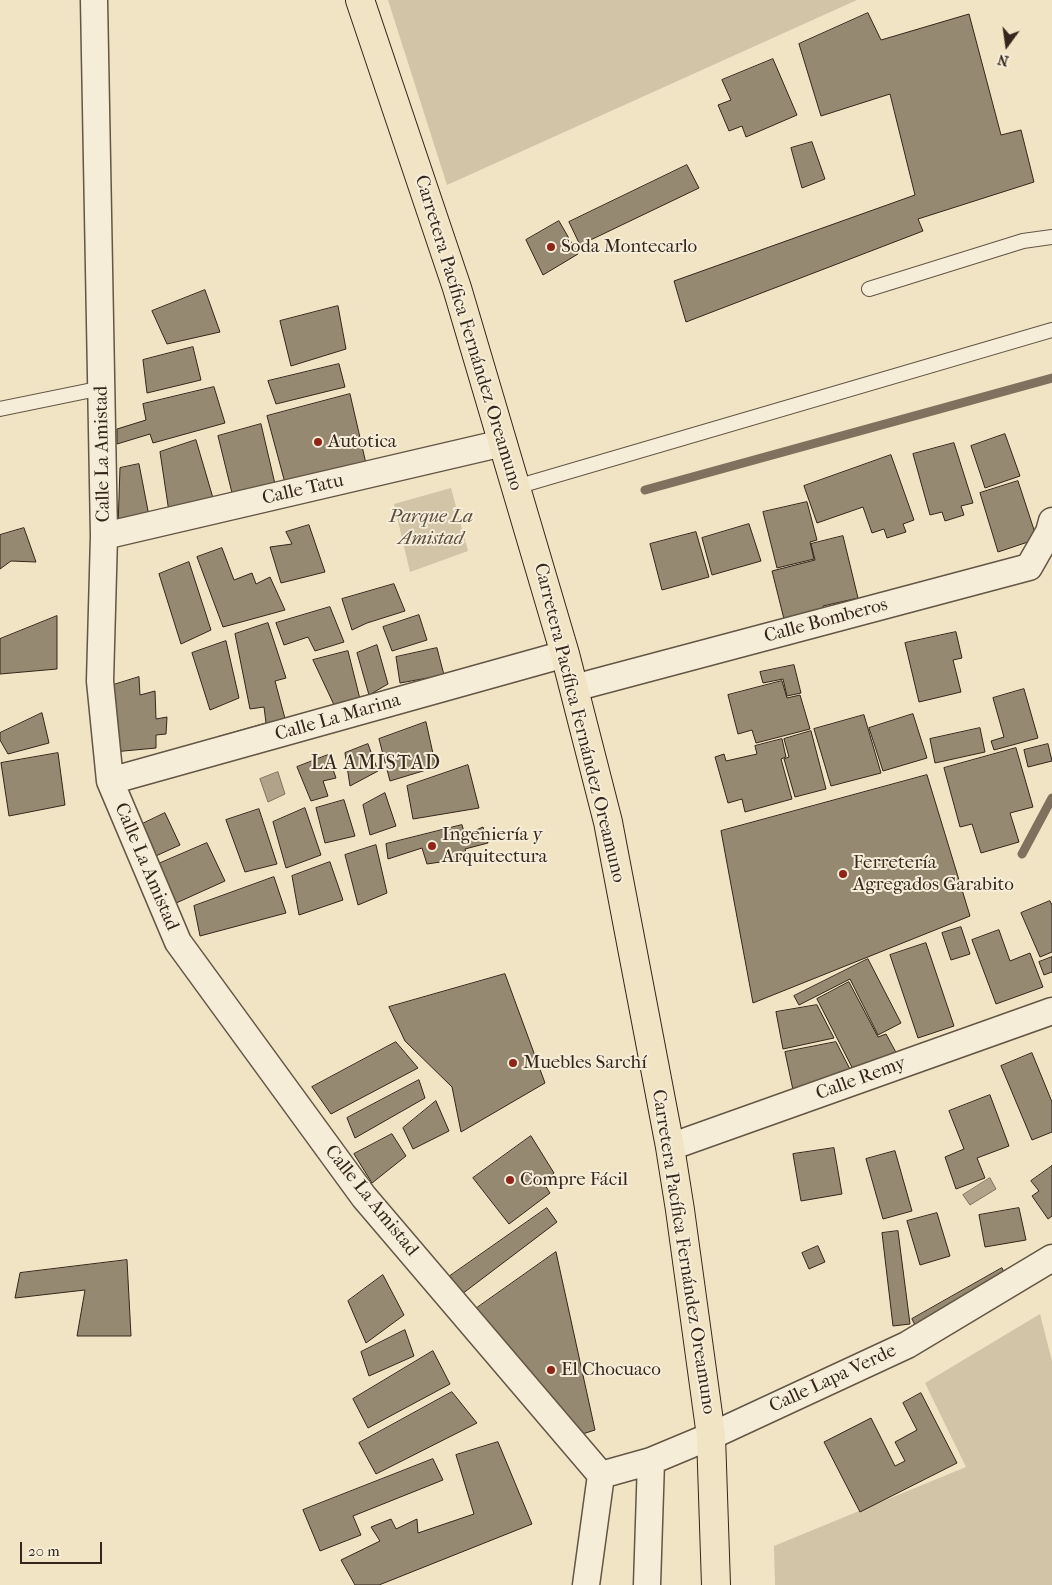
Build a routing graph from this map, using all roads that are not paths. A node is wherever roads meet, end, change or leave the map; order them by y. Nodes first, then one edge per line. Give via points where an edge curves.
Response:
1 (94, 0) edge
2 (360, 0) edge
3 (1052, 237) edge
4 (869, 288) dead end
5 (1052, 330) edge
6 (102, 388) junction
7 (0, 409) edge
8 (503, 443) junction
9 (516, 487) junction
10 (1052, 522) edge
11 (104, 536) junction
12 (565, 654) junction
13 (574, 688) junction
14 (110, 781) junction
15 (1052, 1012) edge
16 (670, 1147) junction
17 (1052, 1258) edge
18 (711, 1436) junction
19 (651, 1461) junction
20 (601, 1475) junction
21 (586, 1585) edge
22 (647, 1585) edge
23 (716, 1585) edge

1 - 6 street, Calle La Amistad
2 - 8 highway, Carretera Pacífica Fernández Oreamuno via 457,288
3 - 4 lane via 1024,241
5 - 9 lane
6 - 7 lane
6 - 11 street, Calle La Amistad
8 - 9 highway, Carretera Pacífica Fernández Oreamuno
8 - 11 street, Calle Tatu
9 - 12 highway, Carretera Pacífica Fernández Oreamuno
10 - 13 street, Calle Bomberos via 1030,567
11 - 14 street, Calle La Amistad via 100,681
12 - 13 highway, Carretera Pacífica Fernández Oreamuno
12 - 14 street, Calle La Marina
13 - 16 highway, Carretera Pacífica Fernández Oreamuno via 608,822
14 - 20 street, Calle La Amistad via 178,942 364,1197
15 - 16 street, Calle Remy
16 - 18 highway, Carretera Pacífica Fernández Oreamuno
17 - 18 street, Calle Lapa Verde via 907,1345
18 - 19 street, Calle Lapa Verde
18 - 23 highway, Carretera Pacífica Fernández Oreamuno
19 - 20 street, Calle Lapa Verde
19 - 22 street
20 - 21 street

